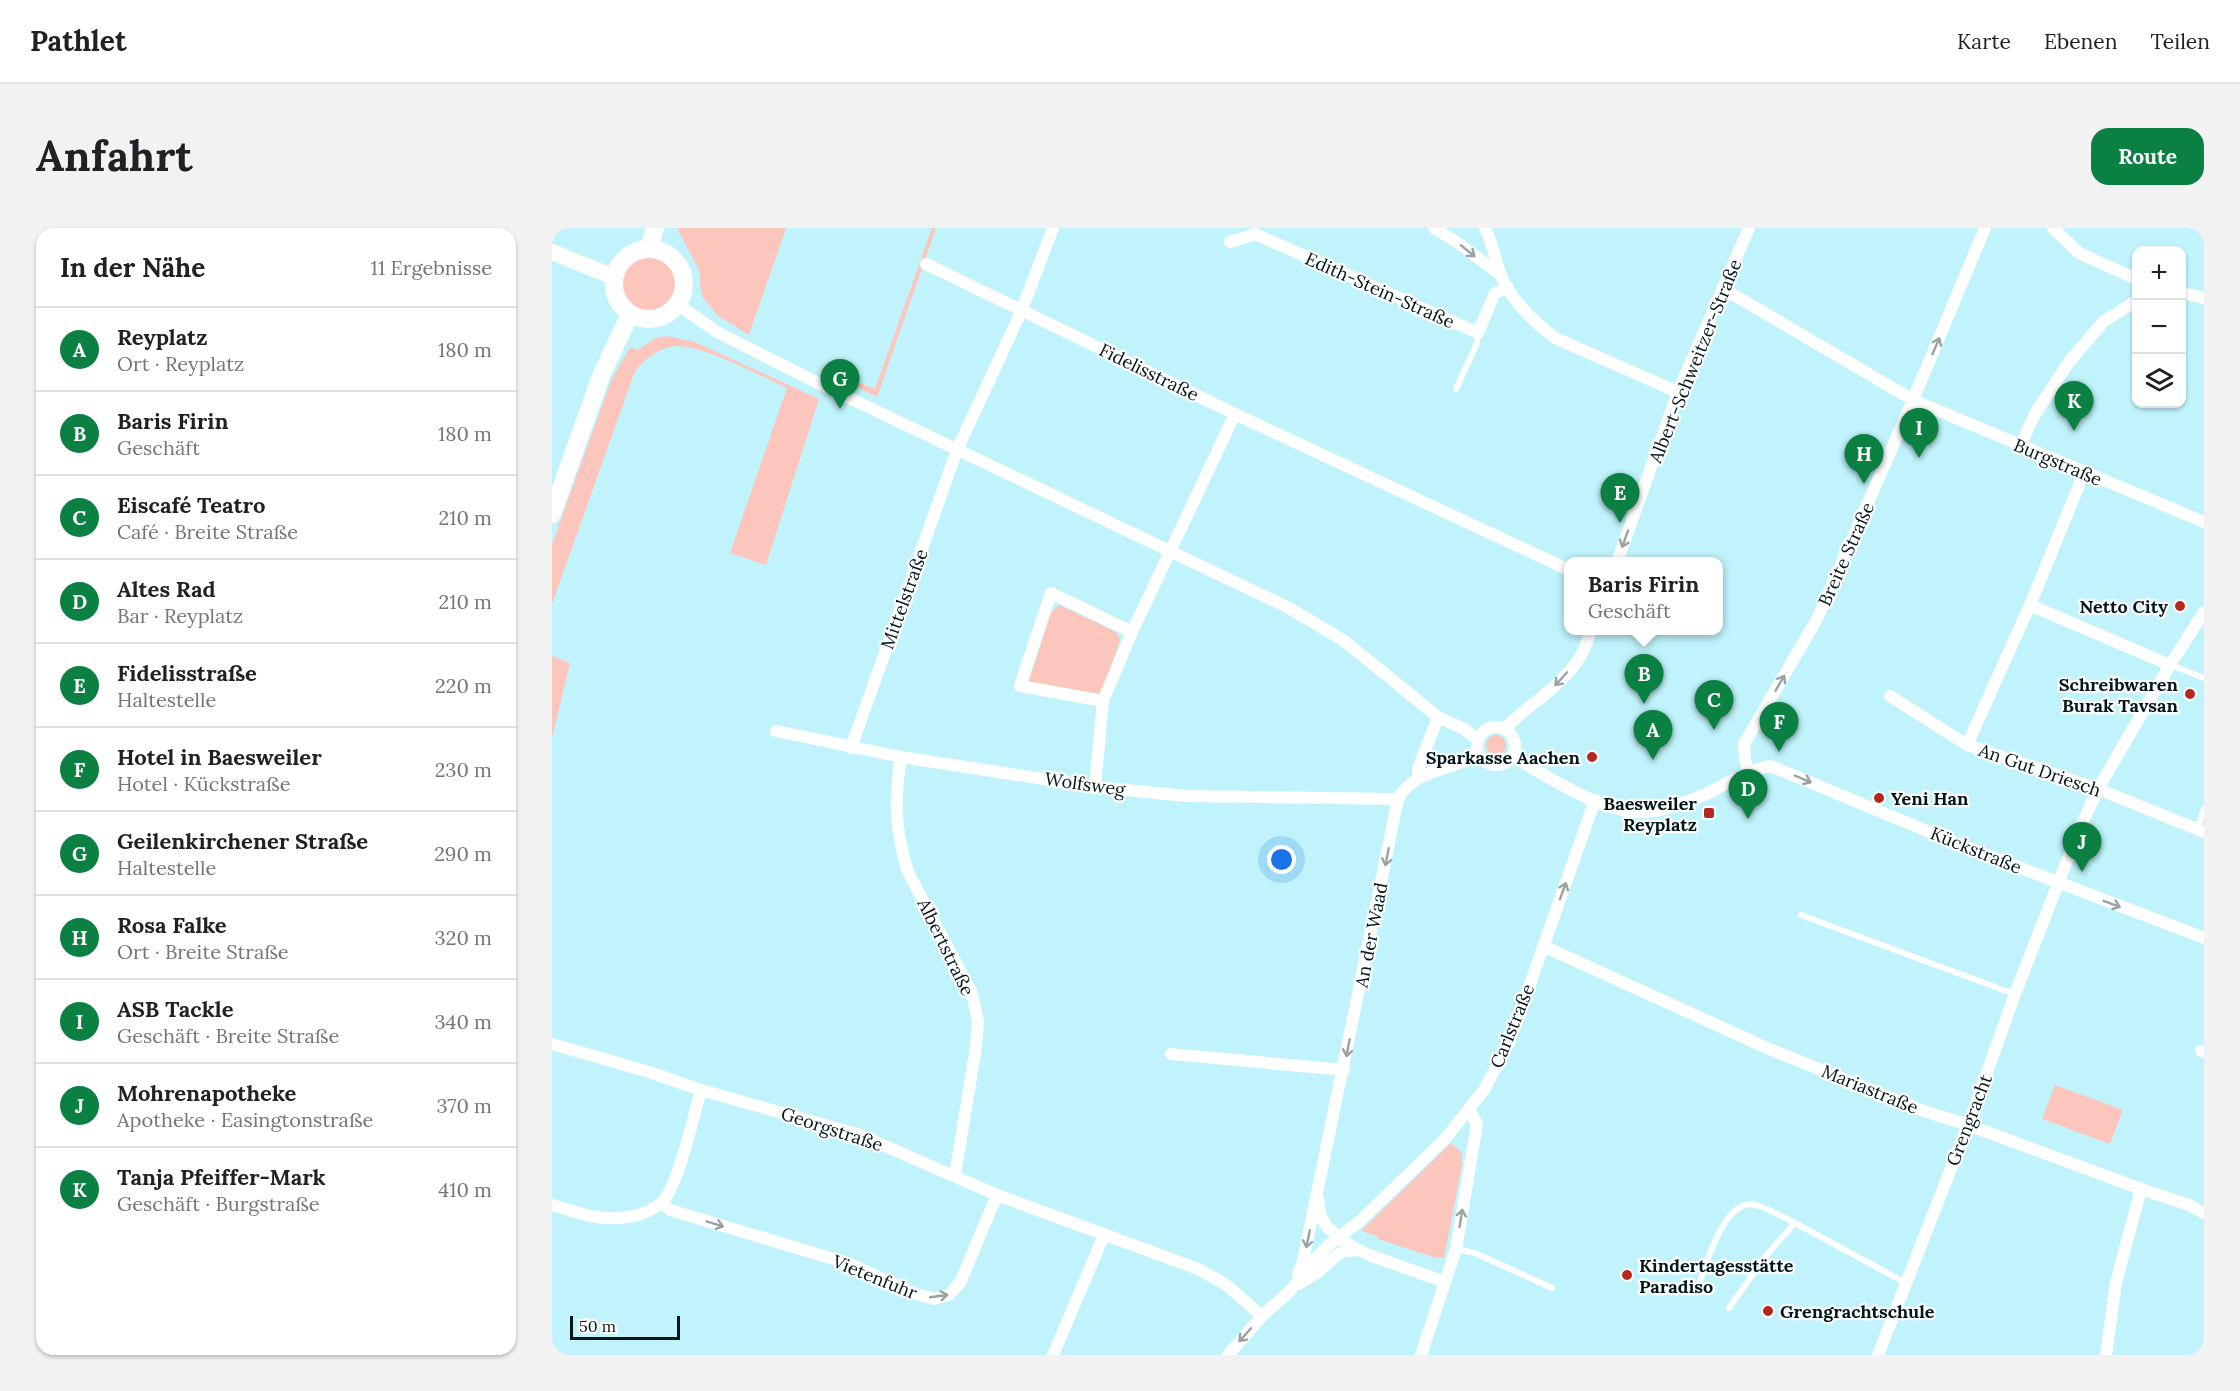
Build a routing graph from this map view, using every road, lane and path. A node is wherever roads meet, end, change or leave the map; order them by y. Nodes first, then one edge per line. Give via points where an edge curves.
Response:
1 (655, 228) edge
2 (1053, 228) edge
3 (1434, 228) edge
4 (1485, 228) edge
5 (1749, 228) edge
6 (1985, 228) edge
7 (2053, 228) edge
8 (1230, 242) dead end
9 (649, 248) junction
10 (552, 252) edge
11 (926, 264) dead end
12 (1501, 275) junction
13 (614, 277) junction
14 (2132, 277) edge
15 (1508, 288) junction
16 (1722, 288) junction
17 (2186, 294) edge
18 (2204, 298) edge
19 (677, 304) junction
20 (2132, 304) edge
21 (1021, 312) junction
22 (630, 314) junction
23 (1478, 333) junction
24 (1456, 389) dead end
25 (1678, 392) junction
26 (1913, 400) junction
27 (1235, 414) junction
28 (2020, 446) junction
29 (957, 450) junction
30 (2084, 473) junction
31 (552, 514) edge
32 (2204, 522) edge
33 (1169, 552) junction
34 (1618, 557) edge
35 (1564, 568) edge
36 (2030, 605) junction
37 (2204, 612) edge
38 (1132, 632) junction
39 (1590, 635) edge
40 (2170, 665) junction
41 (2204, 678) edge
42 (1890, 696) dead end
43 (1104, 701) junction
44 (1438, 717) junction
45 (1504, 729) junction
46 (776, 731) dead end
47 (1478, 740) junction
48 (1967, 745) junction
49 (851, 748) junction
50 (1479, 755) junction
51 (1512, 756) junction
52 (901, 757) junction
53 (1749, 774) junction
54 (1418, 778) junction
55 (1095, 787) junction
56 (2098, 789) junction
57 (1398, 799) junction
58 (1595, 800) junction
59 (2204, 809) edge
60 (2201, 830) edge
61 (2057, 883) junction
62 (1801, 915) dead end
63 (2204, 938) edge
64 (1543, 946) junction
65 (2015, 994) junction
66 (552, 1044) edge
67 (1171, 1054) dead end
68 (1344, 1070) junction
69 (701, 1090) junction
70 (1469, 1110) junction
71 (1968, 1125) junction
72 (955, 1175) junction
73 (1318, 1187) junction
74 (2141, 1189) junction
75 (997, 1194) junction
76 (662, 1203) junction
77 (552, 1204) edge
78 (2204, 1213) edge
79 (1795, 1223) junction
80 (1104, 1235) junction
81 (1341, 1237) junction
82 (1456, 1249) junction
83 (1359, 1250) junction
84 (1445, 1282) junction
85 (1906, 1283) junction
86 (1698, 1287) dead end
87 (1552, 1288) dead end
88 (1291, 1290) junction
89 (1729, 1308) dead end
90 (1262, 1316) junction
91 (1053, 1355) edge
92 (1228, 1355) edge
93 (1421, 1355) edge
94 (1878, 1355) edge
95 (2106, 1355) edge

1 - 9 main road
2 - 21 street, Mittelstraße
3 -> 12 street
4 - 12 street
5 - 16 street, Albert-Schweitzer-Straße
26 -> 6 street, Breite Straße
7 - 14 street via 2079,253
8 - 23 street, Edith-Stein-Straße via 1255,234
9 - 13 main road via 626,256
9 - 19 main road via 670,255 683,274 682,297
10 - 13 street
11 - 21 street, Fidelisstraße
12 - 15 street
13 - 22 main road via 616,298
15 - 23 street, Edith-Stein-Straße via 1495,293
15 - 25 street via 1522,308 1555,338
16 - 25 street, Albert-Schweitzer-Straße
16 - 26 street, Burgstraße
17 - 18 street
19 - 22 main road via 654,319
19 - 29 street via 717,332
20 - 28 street via 2104,321 2069,362 2035,414
21 - 27 street, Fidelisstraße
21 - 29 street, Mittelstraße
22 - 31 main road via 601,376
23 - 24 lane
25 -> 34 street, Albert-Schweitzer-Straße
26 - 28 street, Burgstraße
53 -> 26 street, Breite Straße via 1744,744 1817,619
27 - 33 street
27 - 35 street, Fidelisstraße
28 - 30 street, Burgstraße
29 - 33 street
29 - 49 street, Mittelstraße
30 - 32 street, Burgstraße
30 - 36 street
33 - 38 street
33 - 44 street via 1287,607 1343,640
36 - 40 street
36 - 48 street
37 - 40 street, Grengracht
38 - 43 street
38 - 43 street via 1052,593 1020,686
39 -> 45 street via 1580,657 1553,688
40 - 41 lane
40 - 56 street, Grengracht
42 - 48 street, An Gut Driesch
43 - 55 street
44 - 47 street
44 - 54 street
45 - 47 street via 1489,729
45 - 51 street via 1514,742
46 - 49 street, Wolfsweg
47 - 50 street
48 - 56 street, An Gut Driesch
49 - 52 street, Wolfsweg
50 - 51 street via 1492,765 1500,765
50 - 54 street
51 - 58 street, Kückstraße
52 - 55 street, Wolfsweg
52 - 72 street, Albertstraße via 896,824 908,872 972,993 978,1021
53 - 58 street, Kückstraße via 1659,810 1637,812
53 -> 61 street, Kückstraße via 1771,766
54 - 57 street
55 - 57 street, Wolfsweg via 1186,796
56 - 60 street, An Gut Driesch
56 - 61 street, Grengracht
57 -> 68 street, An der Waad
64 -> 58 street, Carlstraße
59 - 60 lane, An Gut Driesch
61 -> 63 street, Kückstraße
61 - 65 street, Grengracht
62 - 65 lane
64 - 70 street, Carlstraße via 1510,1041
64 - 71 street, Mariastraße via 1767,1048
65 - 71 street, Grengracht
66 - 69 street, Georgstraße
67 - 68 street
68 - 73 street, An der Waad
69 - 72 street, Georgstraße via 860,1135
69 - 76 street via 673,1186
70 - 81 street, Carlstraße via 1444,1140
82 -> 70 street via 1476,1124
71 - 74 street, Mariastraße
71 - 85 street, Grengracht
72 - 75 street, Georgstraße
73 - 81 street, An der Waad via 1321,1217 1330,1232
73 -> 88 street, An der Waad via 1303,1261
74 - 78 street, Mariastraße
74 - 95 street via 2116,1282
76 -> 75 street, Vietenfuhr via 670,1210 850,1264 934,1299 949,1295 960,1283
75 - 80 street, Georgstraße
76 - 77 street via 625,1219 595,1217
79 - 85 lane
79 - 86 lane via 1754,1204 1737,1209 1720,1229
79 - 89 lane
80 - 90 street, Georgstraße via 1198,1269 1225,1284
80 - 91 street
81 - 83 street
81 - 88 street, Carlstraße via 1311,1263
82 - 84 street
82 - 87 lane via 1475,1253
83 - 84 street
83 - 88 street, Carlstraße via 1337,1255
84 - 93 street
85 - 94 street, Grengracht
88 - 90 street, Carlstraße
90 -> 92 street, Carlstraße

